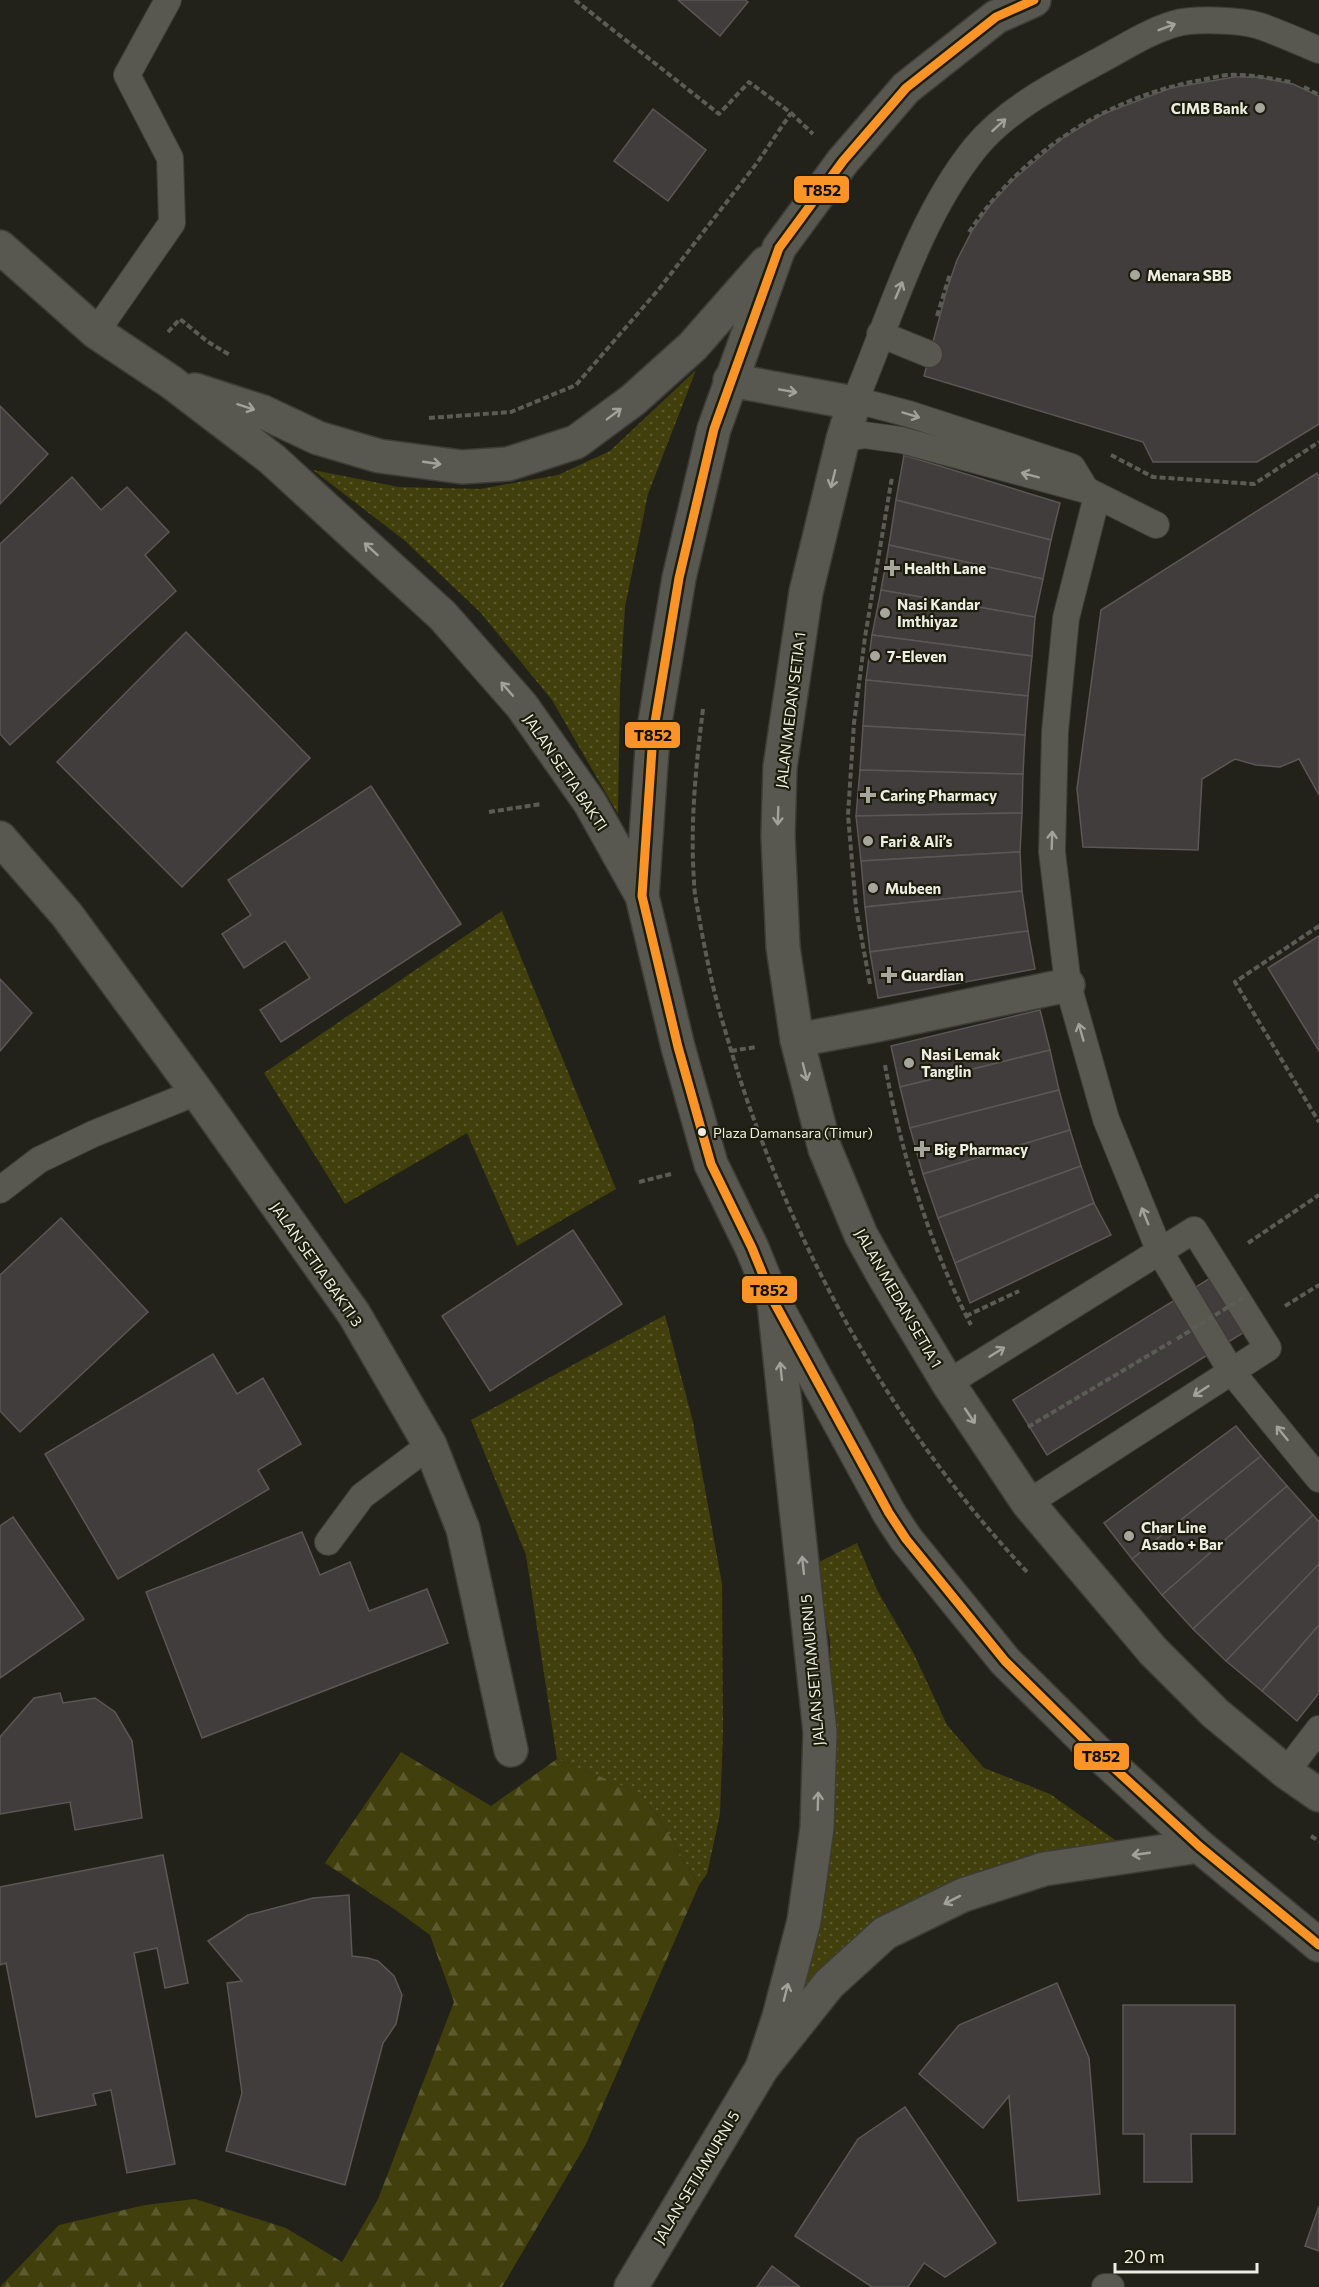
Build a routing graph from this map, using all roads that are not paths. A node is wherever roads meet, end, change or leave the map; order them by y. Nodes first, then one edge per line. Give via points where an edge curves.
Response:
1 (168, 0) edge
2 (1034, 0) edge
3 (1319, 50) edge
4 (0, 247) edge
5 (779, 248) junction
6 (96, 332) junction
7 (880, 334) junction
8 (929, 354) dead end
9 (730, 381) junction
10 (171, 382) junction
11 (854, 403) junction
12 (843, 439) junction
13 (1092, 493) junction
14 (1156, 525) dead end
15 (0, 838) edge
16 (642, 896) junction
17 (1068, 985) junction
18 (797, 1040) junction
19 (197, 1092) junction
20 (0, 1190) edge
21 (1160, 1252) junction
22 (774, 1302) junction
23 (1231, 1371) junction
24 (948, 1383) junction
25 (430, 1445) junction
26 (1319, 1479) edge
27 (1028, 1503) junction
28 (328, 1542) dead end
29 (1319, 1729) edge
30 (511, 1750) dead end
31 (1286, 1772) junction
32 (1319, 1795) edge
33 (1199, 1846) junction
34 (1319, 1945) edge
35 (762, 2068) junction
36 (631, 2287) edge
37 (1105, 2287) edge
38 (1111, 2287) edge

1 - 6 lane via 127,75 170,158 172,223
2 - 5 street, JALAN SETIA BAKTI via 996,17 906,88 843,161
7 -> 3 lane via 923,236 948,187 975,147 1045,90 1150,34 1195,19 1258,25
4 - 6 street, JALAN SETIA BAKTI
5 - 9 street, JALAN SETIA BAKTI
10 -> 5 street, JALAN SETIA BAKTI via 263,412 318,438 379,456 462,467 508,464 576,442 633,400 693,346
6 - 10 street, JALAN SETIA BAKTI
7 - 8 lane
7 - 11 lane
9 -> 11 street
9 - 16 street, JALAN SETIA BAKTI via 714,429 677,589 653,734
16 -> 10 street, JALAN SETIA BAKTI via 590,803 522,706 443,616 272,459
11 - 12 street, JALAN MEDAN SETIA 1
11 -> 13 lane via 909,414 1072,466
13 -> 12 lane via 901,440 864,435
12 -> 18 street, JALAN MEDAN SETIA 1 via 806,592 780,767 778,836 783,947
13 - 14 lane
17 -> 13 lane via 1052,852 1055,731 1066,618
15 - 19 street, JALAN SETIA BAKTI 3 via 67,915
16 - 22 street via 711,1164
17 - 18 street
21 -> 17 lane via 1106,1119
18 -> 24 street, JALAN MEDAN SETIA 1 via 825,1149 861,1235
19 - 20 lane via 39,1160
19 - 25 street, JALAN SETIA BAKTI 3 via 354,1314
21 - 23 lane
21 - 23 lane via 1194,1230 1268,1348
24 -> 21 lane
22 - 33 street via 906,1539 1005,1661
35 -> 22 street, JALAN SETIAMURNI 5 via 804,1921 817,1828 820,1732
26 -> 23 lane
23 -> 27 lane
24 -> 27 street, JALAN MEDAN SETIA 1
25 - 28 lane via 362,1496
25 - 30 street, JALAN SETIA BAKTI 3 via 464,1529
27 - 31 street, JALAN MEDAN SETIA 1 via 1153,1651 1215,1713
29 - 31 lane
31 - 32 street, JALAN MEDAN SETIA 1
33 - 34 street
33 -> 35 street, JALAN SETIAMURNI 5 via 1044,1869 963,1894 885,1933 830,1984
35 - 36 street, JALAN SETIAMURNI 5
37 - 38 lane

